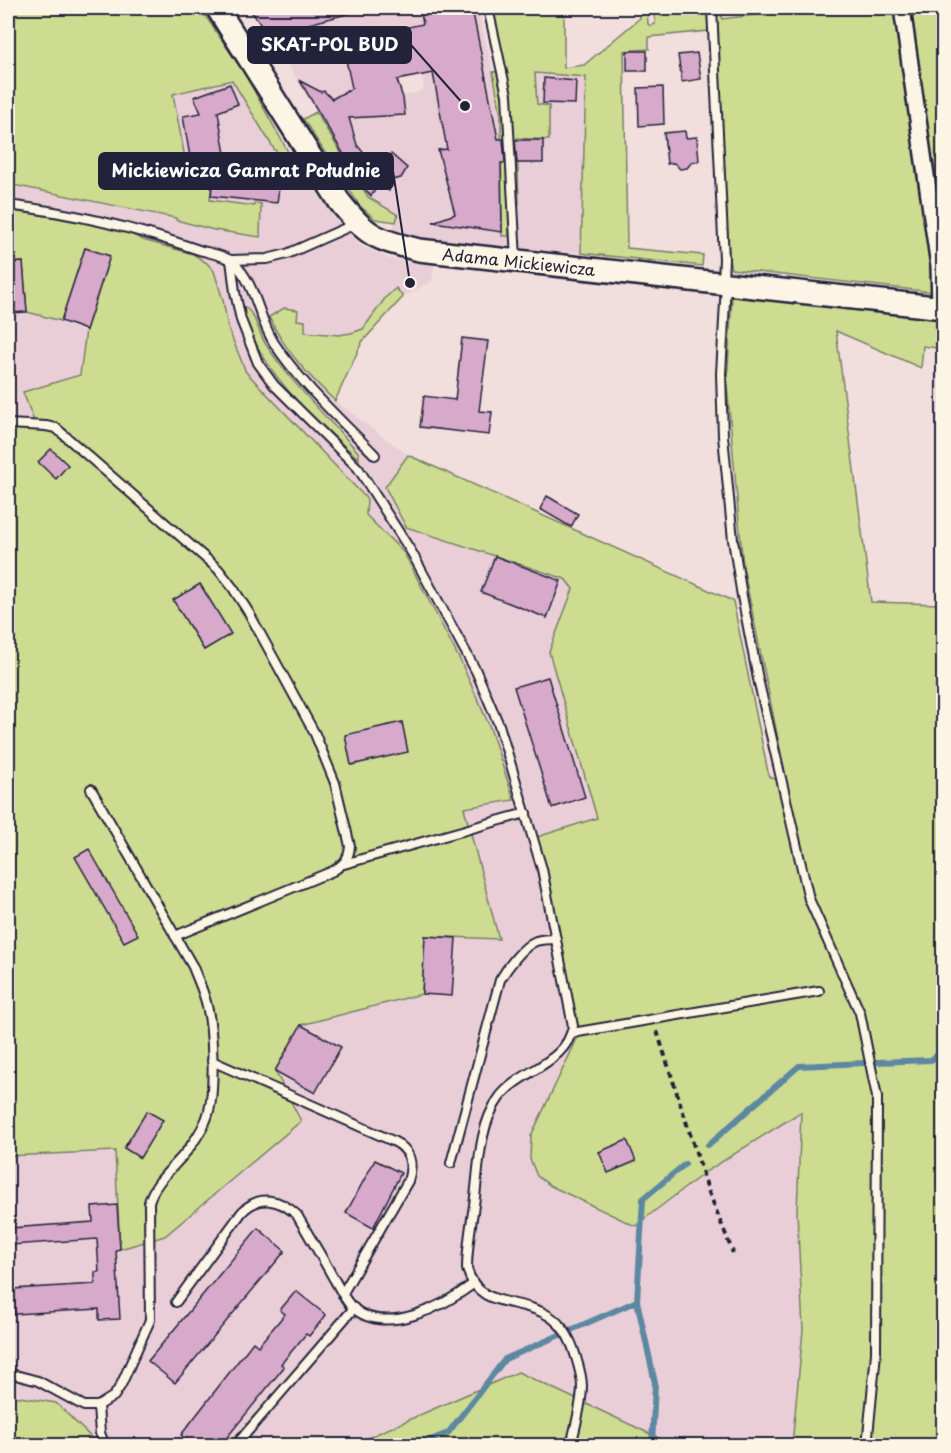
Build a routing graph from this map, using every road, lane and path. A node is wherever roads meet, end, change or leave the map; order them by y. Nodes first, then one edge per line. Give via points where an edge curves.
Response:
1 (217, 8) edge
2 (488, 8) edge
3 (712, 8) edge
4 (902, 8) edge
5 (8, 205) edge
6 (357, 223) junction
7 (231, 260) junction
8 (516, 260) junction
9 (725, 283) junction
10 (942, 308) edge
11 (8, 424) edge
12 (375, 455) dead end
13 (91, 789) dead end
14 (526, 813) junction
15 (344, 864) junction
16 (175, 936) junction
17 (556, 939) junction
18 (819, 991) dead end
19 (653, 1019) junction
20 (572, 1033) junction
21 (212, 1061) junction
22 (451, 1162) dead end
23 (733, 1253) dead end
24 (473, 1284) junction
25 (343, 1293) junction
26 (176, 1302) dead end
27 (354, 1308) junction
28 (8, 1373) edge
29 (98, 1406) junction
30 (105, 1446) edge
31 (236, 1446) edge
32 (571, 1446) edge
33 (867, 1446) edge

1 - 6 street, Adama Mickiewicza via 300,142
2 - 8 lane via 507,94
3 - 9 lane
4 - 10 street
5 - 7 lane via 129,227
6 - 7 lane via 287,254
6 - 8 street, Adama Mickiewicza via 381,240 419,250
7 - 12 lane via 246,277 273,342 310,390
7 - 14 lane via 241,320 258,363 274,385 357,468 412,553 486,692
8 - 9 street, Adama Mickiewicza
9 - 10 street, Adama Mickiewicza
9 - 33 lane via 720,374 723,436 742,596 809,899 860,1013 877,1096 876,1353
11 - 15 lane via 56,428 218,569 233,588 315,734 331,773 350,846
13 - 16 lane
14 - 15 lane
14 - 17 lane via 543,869
15 - 16 lane
16 - 21 lane via 204,993
17 - 20 lane
17 - 22 lane via 531,943 500,980
18 - 19 lane
19 - 20 lane
19 - 23 path via 708,1190
20 - 24 lane via 561,1049 509,1087 492,1108 483,1140 467,1259
21 - 25 lane via 393,1141 407,1152 411,1162 408,1181
21 - 29 lane via 209,1111 203,1126 152,1191 149,1202 151,1309 147,1328 121,1385 114,1396
24 - 27 lane via 453,1299 410,1316 376,1318
24 - 32 lane via 492,1298 543,1312 567,1333 582,1386
25 - 26 lane via 297,1215 277,1201 266,1200 257,1201 242,1212
25 - 27 lane
27 - 31 lane
28 - 29 lane via 38,1381 84,1406
29 - 30 lane

